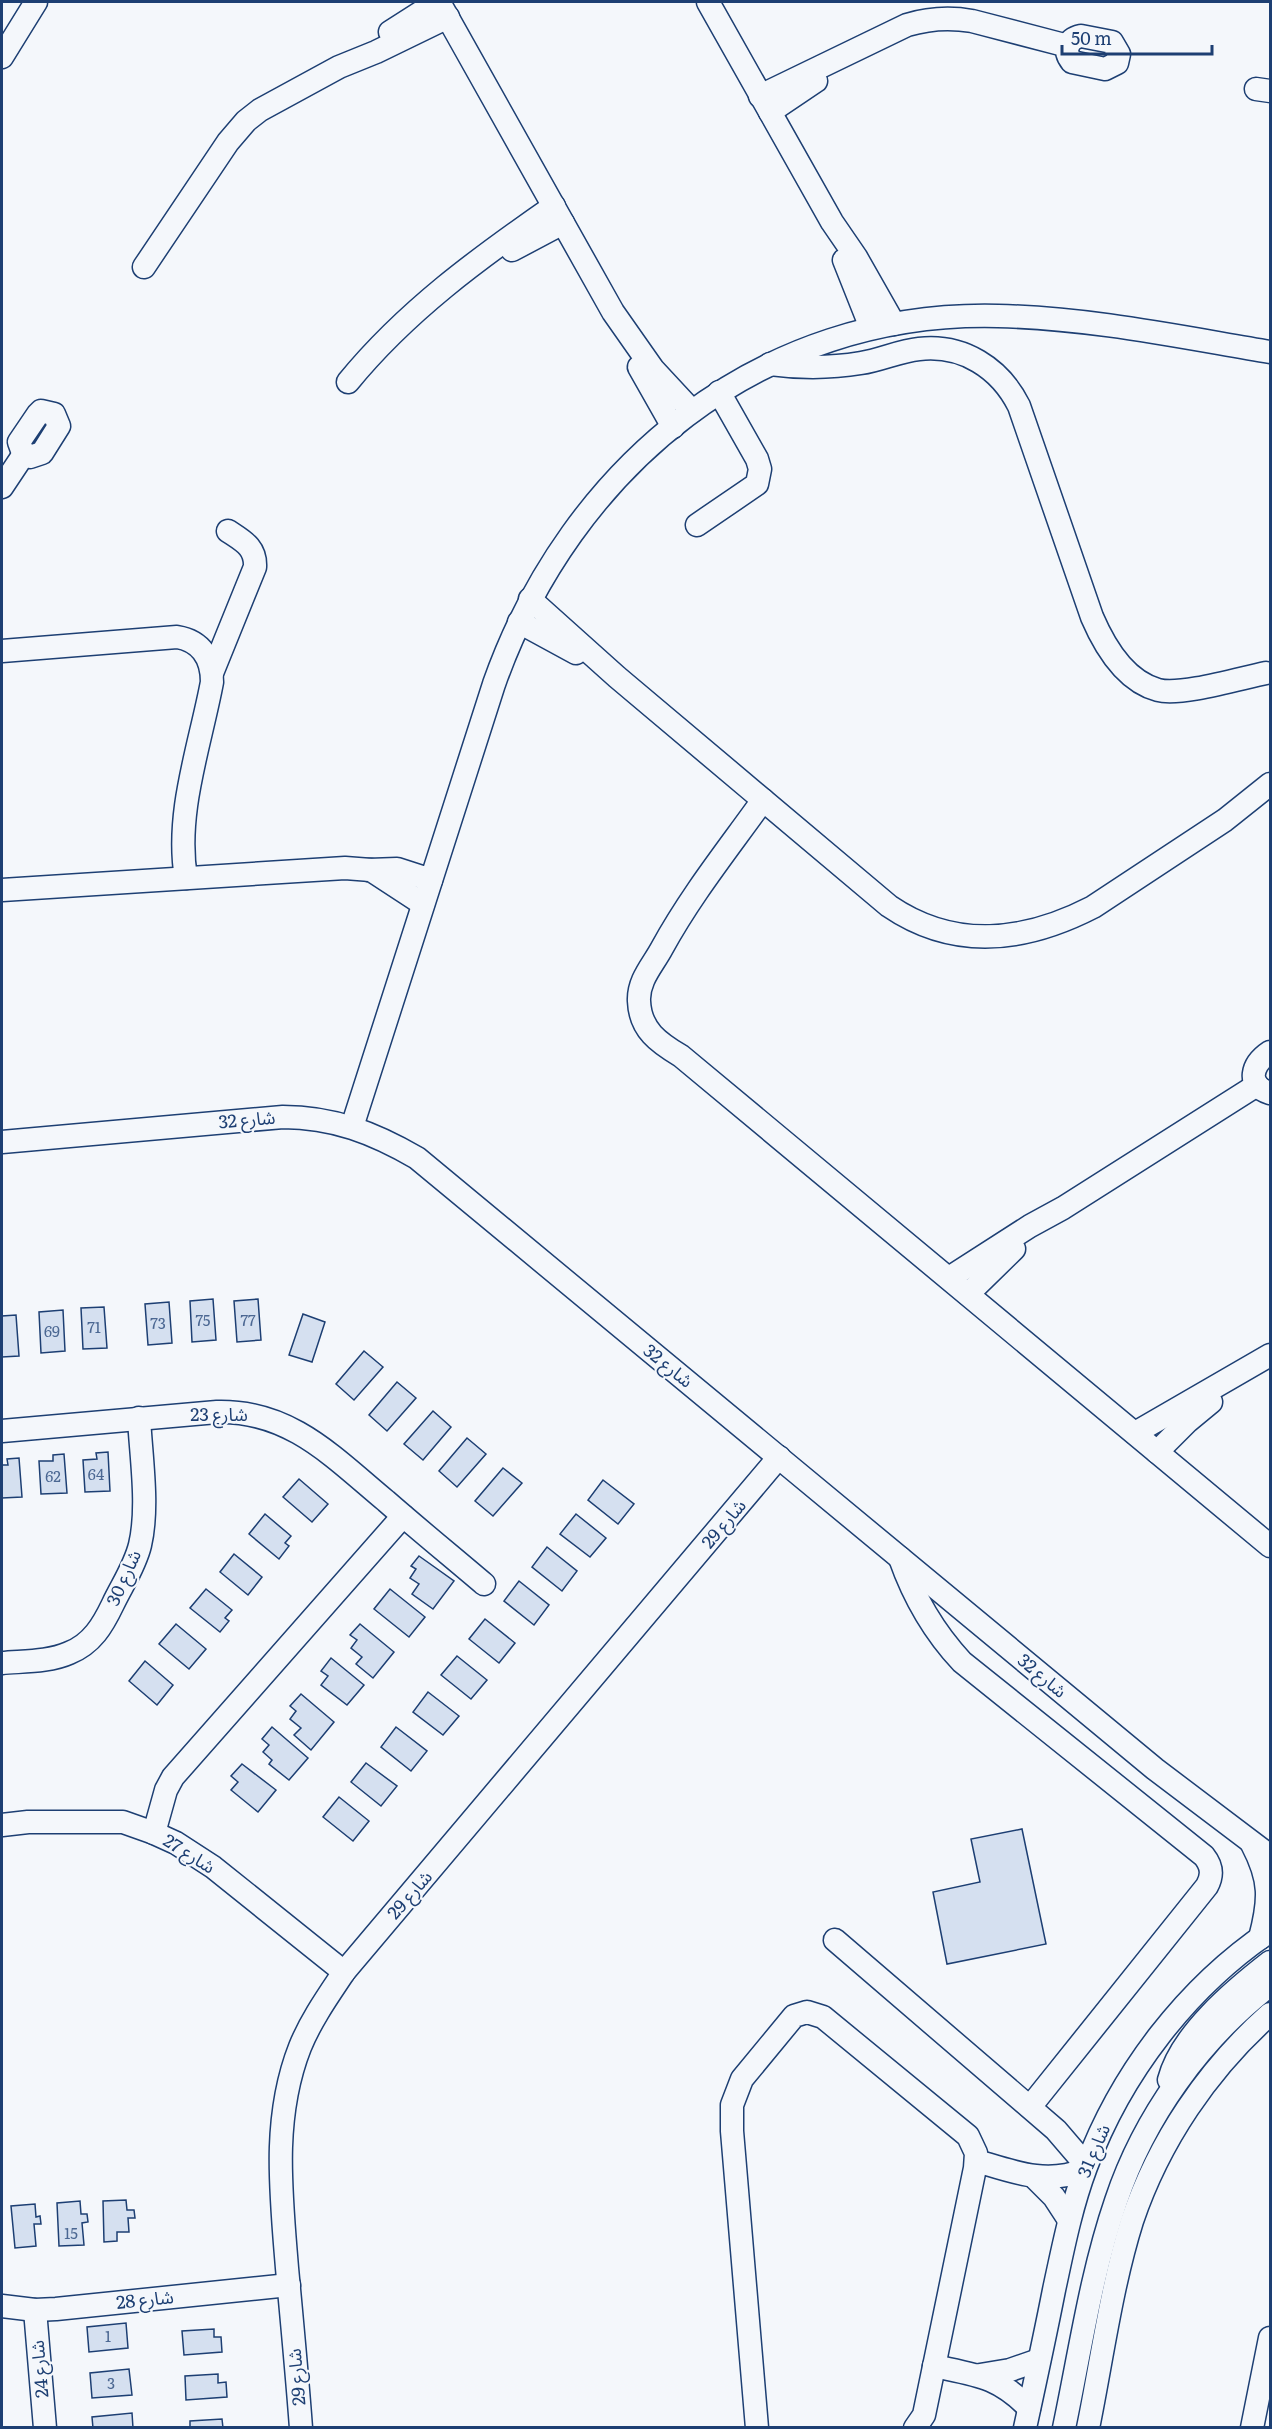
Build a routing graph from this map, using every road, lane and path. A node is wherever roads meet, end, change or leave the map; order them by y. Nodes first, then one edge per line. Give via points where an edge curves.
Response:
1 (36, 2) edge
2 (708, 2) edge
3 (441, 7) edge
4 (1068, 46) dead end
5 (2, 57) edge
6 (765, 104) junction
7 (559, 214) junction
8 (832, 222) junction
9 (144, 267) dead end
10 (613, 312) junction
11 (894, 324) junction
12 (871, 328) junction
13 (1270, 352) edge
14 (768, 364) junction
15 (348, 382) dead end
16 (719, 392) junction
17 (692, 411) junction
18 (673, 427) junction
19 (24, 454) dead end
20 (2, 487) edge
21 (697, 525) dead end
22 (228, 531) dead end
23 (530, 599) junction
24 (519, 622) junction
25 (2, 651) edge
26 (212, 673) junction
27 (1266, 673) dead end
28 (617, 676) junction
29 (1270, 784) edge
30 (764, 800) junction
31 (370, 870) junction
32 (186, 878) junction
33 (431, 880) junction
34 (2, 890) edge
35 (423, 904) junction
36 (1270, 1052) edge
37 (1264, 1089) edge
38 (352, 1127) junction
39 (2, 1142) edge
40 (1063, 1208) junction
41 (949, 1278) junction
42 (968, 1294) junction
43 (1262, 1361) edge
44 (138, 1418) junction
45 (2, 1431) edge
46 (1135, 1433) junction
47 (1157, 1452) junction
48 (779, 1457) junction
49 (403, 1516) junction
50 (1270, 1546) edge
51 (900, 1558) junction
52 (484, 1584) dead end
53 (2, 1663) edge
54 (2, 1825) edge
55 (154, 1833) junction
56 (1250, 1840) junction
57 (1270, 1852) edge
58 (1270, 1857) edge
59 (1265, 1935) edge
60 (835, 1940) dead end
61 (1270, 1962) edge
62 (344, 1972) junction
63 (1270, 1985) edge
64 (1270, 2014) edge
65 (1165, 2099) junction
66 (1030, 2107) junction
67 (1056, 2130) junction
68 (1101, 2131) junction
69 (976, 2161) junction
70 (1085, 2168) junction
71 (1034, 2177) junction
72 (1069, 2220) junction
73 (289, 2285) junction
74 (2, 2306) edge
75 (35, 2310) junction
76 (1270, 2338) edge
77 (1039, 2360) junction
78 (934, 2366) junction
79 (980, 2375) junction
80 (1027, 2418) edge
81 (45, 2427) edge
82 (301, 2427) edge
83 (758, 2427) edge
84 (915, 2427) edge
85 (1064, 2427) edge
86 (1088, 2427) edge
87 (1251, 2427) edge

1 - 5 street
2 - 6 street
3 - 7 street
3 - 9 street via 376,52 339,67 246,121
4 - 6 street via 972,21 944,18 907,26
6 - 8 street
7 - 10 street
7 - 15 street via 493,261 457,277 428,300 387,337
8 - 11 street
8 - 12 street
10 - 17 street via 653,369
10 - 18 street via 633,357
11 - 12 street
11 - 13 street via 956,317 1038,318
12 - 14 street via 829,339
14 - 16 street
14 - 27 street via 837,366 935,348 981,363 1004,382 1019,406 1092,616 1120,663 1144,684 1159,690 1193,688
16 - 17 street
16 - 21 street via 757,459 760,477 757,484
17 - 18 street
18 - 23 street via 591,509
19 - 20 street
22 - 26 street via 251,547 255,567
23 - 24 street
23 - 28 street
24 - 28 street
24 - 33 street via 494,684
25 - 26 street via 177,638 200,647
26 - 32 street via 183,821
28 - 30 street
29 - 30 street via 1225,820 1093,907 1034,931 987,937 937,931 904,916
30 - 41 street via 688,903 642,982 640,1010 649,1033 661,1045 681,1056
31 - 32 street via 331,868
31 - 33 street via 397,869
31 - 35 street
32 - 34 street
33 - 35 street
35 - 38 street
36 - 37 street via 1256,1064 1254,1076
37 - 40 street
38 - 39 street, شارع 32 via 312,1118 283,1117
38 - 48 street, شارع 32 via 417,1158
40 - 41 street
40 - 42 street
41 - 42 street
42 - 46 street
43 - 46 street
43 - 47 street via 1188,1421
44 - 45 street, شارع 23
44 - 49 street, شارع 23 via 236,1411 274,1420 319,1445
44 - 53 street, شارع 30 via 143,1513 140,1545 103,1625 88,1642 68,1654
46 - 47 street
47 - 50 street
48 - 51 street, شارع 32
48 - 62 street, شارع 29
49 - 52 street, شارع 23
49 - 55 street via 174,1777 166,1790
51 - 56 street, شارع 32 via 1155,1769
51 - 66 street via 924,1612 962,1662 1204,1856 1210,1867 1208,1886
54 - 55 street, شارع 27 via 123,1822
55 - 62 street, شارع 27 via 213,1867
56 - 57 street
56 - 58 street, شارع 32
56 - 59 street, شارع 32 via 1268,1887
59 - 68 street, شارع 31 via 1210,1980 1160,2036
60 - 66 street
61 - 65 street via 1236,1990 1190,2038 1171,2073
62 - 73 street, شارع 29 via 304,2038 286,2097 279,2175
63 - 65 street via 1209,2042
64 - 86 street via 1231,2052 1191,2104 1157,2160 1123,2253
65 - 85 street via 1130,2164 1108,2225
66 - 67 street
67 - 68 street
67 - 70 street
68 - 70 street, شارع 31
69 - 71 street
69 - 78 street
69 - 83 street via 974,2144 968,2136 819,2014 794,2016 742,2079 731,2118
70 - 71 street via 1060,2177
70 - 72 street, شارع 31
71 - 72 street
72 - 77 street, شارع 31
73 - 75 street, شارع 28
73 - 82 street, شارع 29
74 - 75 street, شارع 28
75 - 81 street, شارع 24
76 - 87 street
77 - 79 street
77 - 80 street, شارع 31
78 - 79 street
78 - 84 street via 924,2415
79 - 80 street via 1007,2388

